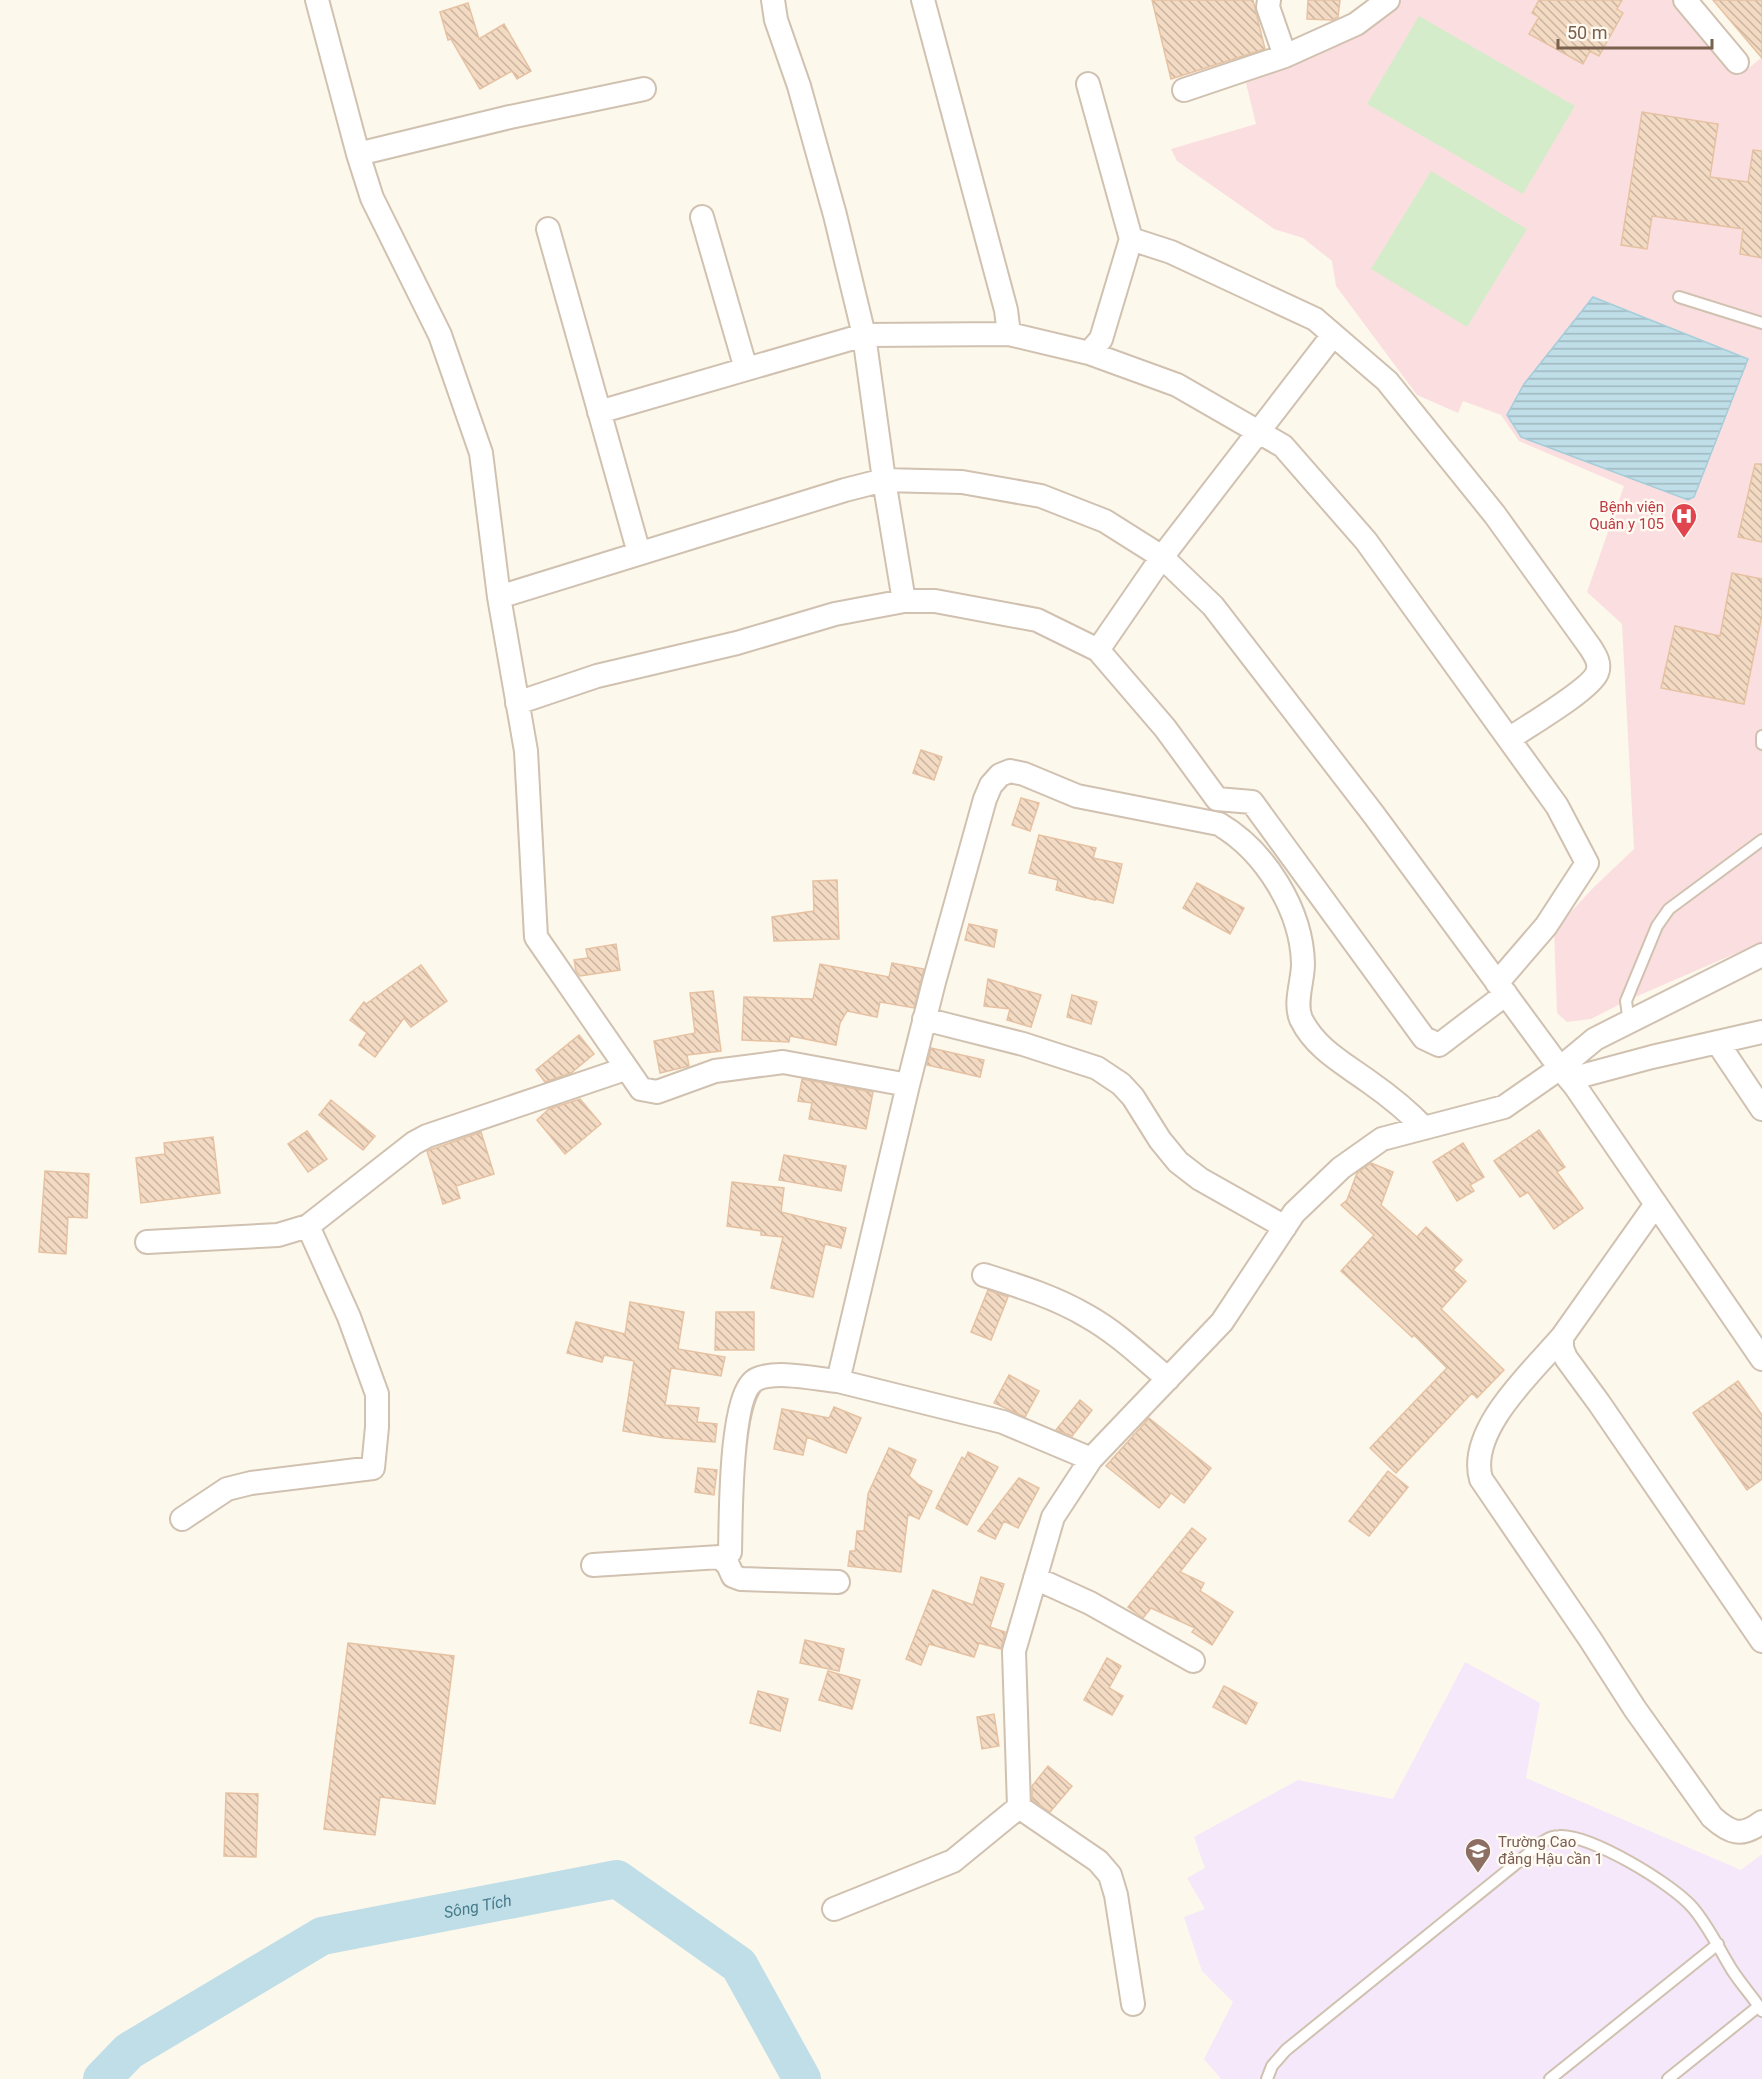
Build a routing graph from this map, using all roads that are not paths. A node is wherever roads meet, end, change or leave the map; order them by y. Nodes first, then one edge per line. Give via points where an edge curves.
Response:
1 (316, 0) edge
2 (773, 0) edge
3 (923, 0) edge
4 (1269, 0) edge
5 (1685, 0) edge
6 (1380, 2) edge
7 (1285, 56) junction
8 (1737, 62) dead end
9 (1088, 84) dead end
10 (644, 90) dead end
11 (1184, 90) dead end
12 (357, 154) junction
13 (702, 217) dead end
14 (548, 229) dead end
15 (1131, 239) junction
16 (1679, 297) dead end
17 (1762, 323) edge
18 (1009, 334) junction
19 (864, 335) junction
20 (1333, 335) junction
21 (1089, 353) junction
22 (746, 369) junction
23 (599, 412) junction
24 (1258, 432) junction
25 (884, 480) junction
26 (639, 553) junction
27 (1162, 557) junction
28 (499, 597) junction
29 (904, 601) junction
30 (1098, 650) junction
31 (517, 703) junction
32 (1762, 736) edge
33 (1509, 739) junction
34 (1762, 744) edge
35 (1762, 840) edge
36 (1762, 955) edge
37 (1501, 989) junction
38 (924, 1019) junction
39 (1629, 1023) junction
40 (1762, 1032) edge
41 (1717, 1042) junction
42 (626, 1069) junction
43 (1565, 1074) junction
44 (908, 1084) junction
45 (1762, 1109) edge
46 (1424, 1128) junction
47 (1656, 1204) junction
48 (309, 1226) junction
49 (1285, 1227) junction
50 (147, 1242) dead end
51 (984, 1275) dead end
52 (1562, 1337) junction
53 (1762, 1359) edge
54 (1168, 1379) junction
55 (838, 1381) junction
56 (1091, 1459) junction
57 (182, 1519) dead end
58 (720, 1557) junction
59 (593, 1565) dead end
60 (1035, 1578) junction
61 (838, 1582) dead end
62 (1762, 1641) edge
63 (1193, 1661) dead end
64 (1019, 1807) junction
65 (1762, 1822) edge
66 (834, 1909) dead end
67 (1718, 1944) junction
68 (1133, 2004) dead end
69 (1760, 2008) edge
70 (1267, 2079) edge
71 (1550, 2079) edge
72 (1668, 2079) edge

1 - 12 street
2 - 19 street via 835,215
3 - 18 street via 1006,310
4 - 7 street
5 - 8 street
6 - 7 street via 1356,24
7 - 11 street
9 - 15 street
10 - 12 street
12 - 28 street via 372,198 440,335 481,453
13 - 22 street
14 - 23 street
15 - 20 street via 1171,252 1315,319
15 - 21 street via 1101,339
16 - 17 lane
18 - 19 street
18 - 21 street
19 - 22 street
19 - 25 street
20 - 24 street
20 - 33 street via 1387,381 1496,515 1590,646 1598,663 1597,674 1586,687
21 - 24 street via 1177,385
22 - 23 street
23 - 26 street
24 - 27 street
24 - 33 street via 1283,446 1366,541
25 - 26 street
25 - 27 street via 962,482 1041,496 1106,520
25 - 29 street
26 - 28 street
27 - 30 street
27 - 37 street via 1213,606 1374,815
28 - 31 street
29 - 30 street via 935,601 1037,620
29 - 31 street via 835,614 737,643 597,676
30 - 37 street via 1165,728 1217,799 1252,802 1424,1038 1439,1044
31 - 42 street via 526,751 536,937
32 - 34 lane
33 - 37 street via 1557,806 1587,863
35 - 39 lane via 1669,909 1657,926 1626,1001
36 - 39 street
37 - 43 street
38 - 44 street
38 - 46 street via 985,799 1000,776 1010,771 1024,774 1077,796 1219,824 1233,832 1262,862 1292,914 1302,950 1300,1017 1309,1032 1323,1048
38 - 49 street via 1097,1068 1133,1097 1178,1162 1200,1179
39 - 43 street via 1595,1039
40 - 41 street
41 - 43 street
41 - 45 street
42 - 44 street via 641,1089 657,1092 715,1071 783,1062
42 - 48 street via 427,1136
43 - 46 street via 1504,1107
43 - 47 street
44 - 55 street
46 - 49 street via 1382,1139 1341,1168 1294,1213
47 - 52 street
47 - 53 street
48 - 50 street via 278,1235
48 - 57 street via 377,1394 373,1468 227,1489
49 - 54 street via 1222,1322
51 - 54 street via 1032,1290 1088,1316
52 - 62 street via 1566,1358
52 - 65 street via 1489,1427 1480,1446 1481,1479 1712,1817 1734,1832
54 - 56 street
55 - 56 street via 1003,1422
55 - 58 street via 766,1376 754,1380 746,1389 734,1452 730,1552
56 - 60 street via 1053,1517
58 - 59 street
58 - 61 street via 741,1579
60 - 63 street via 1090,1603
60 - 64 street via 1014,1652
64 - 66 street via 953,1861
64 - 68 street via 1098,1861 1110,1875
67 - 69 lane
67 - 70 lane via 1692,1908 1668,1885 1591,1843 1556,1836 1518,1861 1286,2050
67 - 71 lane
69 - 72 lane

